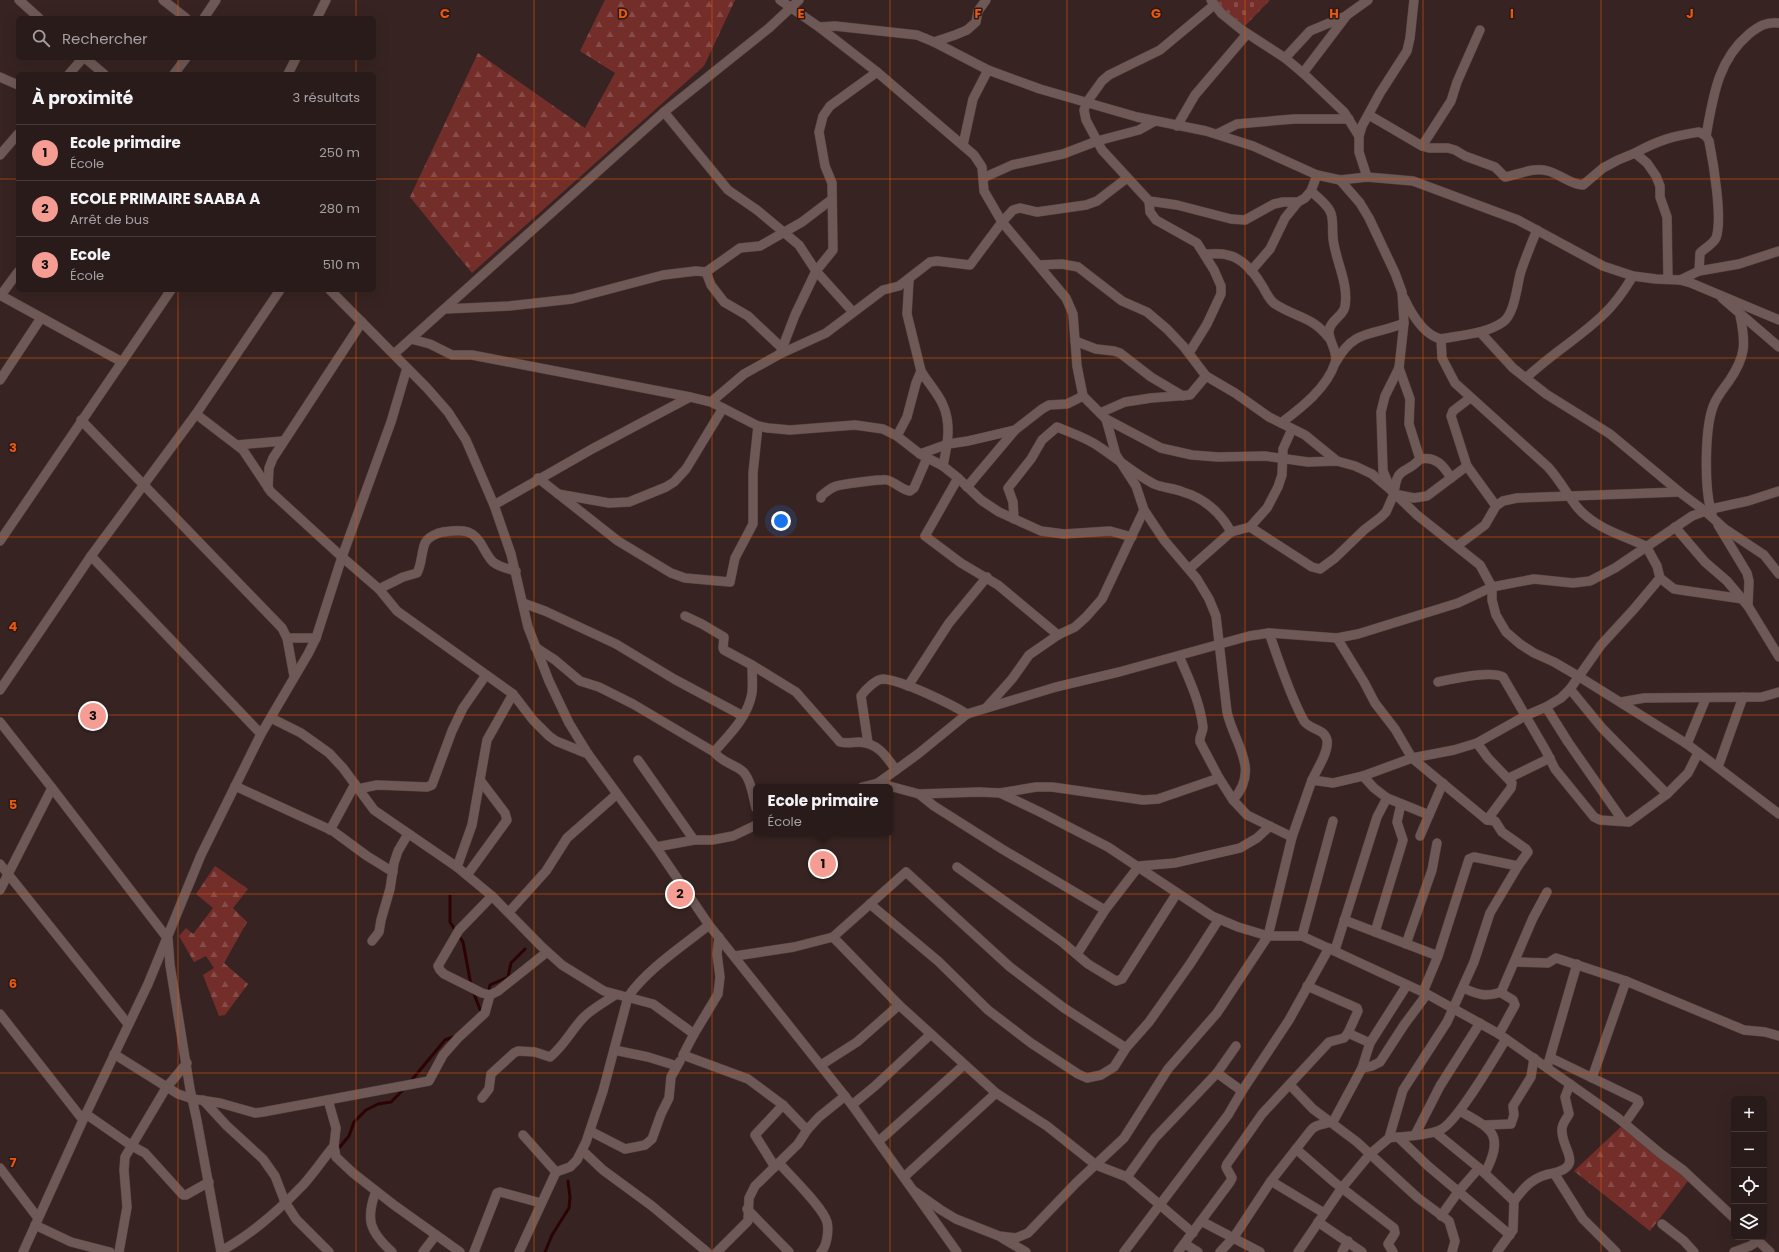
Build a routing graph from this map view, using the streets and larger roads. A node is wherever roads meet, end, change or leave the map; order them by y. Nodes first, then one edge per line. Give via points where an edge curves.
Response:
1 (18, 0) edge
2 (163, 0) edge
3 (216, 0) edge
4 (326, 0) edge
5 (780, 0) edge
6 (799, 0) edge
7 (986, 0) edge
8 (1368, 0) edge
9 (1414, 0) edge
10 (1213, 2) edge
11 (791, 8) junction
12 (1348, 15) junction
13 (37, 16) edge
14 (183, 16) edge
15 (205, 16) edge
16 (317, 16) edge
17 (1779, 23) edge
18 (819, 27) junction
19 (1480, 30) dead end
20 (1247, 34) junction
21 (934, 42) junction
22 (1285, 58) junction
23 (82, 60) edge
24 (86, 60) edge
25 (184, 60) edge
26 (295, 60) edge
27 (988, 70) junction
28 (71, 72) edge
29 (102, 72) edge
30 (176, 72) edge
31 (289, 72) edge
32 (877, 72) junction
33 (1303, 73) junction
34 (0, 77) edge
35 (16, 84) edge
36 (1087, 102) junction
37 (664, 112) junction
38 (1369, 115) junction
39 (1349, 119) junction
40 (1155, 121) junction
41 (1177, 126) junction
42 (1217, 134) junction
43 (16, 136) edge
44 (1359, 136) junction
45 (1706, 136) junction
46 (1097, 141) junction
47 (963, 146) junction
48 (1422, 146) junction
49 (1636, 153) junction
50 (0, 155) edge
51 (1317, 176) junction
52 (1367, 177) junction
53 (983, 178) junction
54 (1127, 178) junction
55 (1340, 180) junction
56 (1311, 191) junction
57 (831, 200) junction
58 (1149, 201) junction
59 (1298, 202) junction
60 (1002, 222) junction
61 (1537, 230) junction
62 (783, 232) junction
63 (1779, 251) edge
64 (1205, 254) junction
65 (1039, 265) junction
66 (816, 271) junction
67 (1251, 271) junction
68 (1699, 271) junction
69 (706, 272) junction
70 (16, 275) edge
71 (1633, 276) junction
72 (1668, 279) junction
73 (909, 280) junction
74 (1680, 280) junction
75 (170, 292) edge
76 (279, 292) edge
77 (332, 292) edge
78 (1402, 292) junction
79 (1717, 293) junction
80 (0, 295) edge
81 (445, 308) junction
82 (853, 312) junction
83 (1740, 315) junction
84 (41, 318) junction
85 (1779, 320) edge
86 (362, 322) junction
87 (1404, 323) junction
88 (1480, 332) junction
89 (1329, 338) junction
90 (411, 339) junction
91 (1441, 339) junction
92 (1075, 341) junction
93 (1779, 347) edge
94 (781, 352) junction
95 (1189, 353) junction
96 (394, 354) junction
97 (122, 362) junction
98 (1336, 362) junction
99 (408, 368) junction
100 (1399, 368) junction
101 (921, 371) junction
102 (1206, 376) junction
103 (1526, 378) junction
104 (0, 380) edge
105 (1083, 396) junction
106 (1183, 396) junction
107 (690, 397) junction
108 (1470, 398) junction
109 (711, 402) junction
110 (723, 408) junction
111 (196, 414) junction
112 (1103, 416) junction
113 (81, 420) junction
114 (1281, 423) junction
115 (758, 426) junction
116 (1292, 429) junction
117 (1015, 430) junction
118 (897, 436) junction
119 (283, 441) junction
120 (948, 444) junction
121 (237, 445) junction
122 (924, 456) junction
123 (1283, 458) junction
124 (1420, 459) junction
125 (1337, 461) junction
126 (1123, 465) junction
127 (943, 466) junction
128 (1467, 466) junction
129 (538, 478) junction
130 (958, 478) junction
131 (1452, 478) junction
132 (143, 485) junction
133 (967, 487) junction
134 (268, 488) junction
135 (1779, 491) edge
136 (1392, 492) junction
137 (1679, 492) junction
138 (556, 494) junction
139 (1570, 496) junction
140 (821, 498) dead end
141 (494, 504) junction
142 (1496, 506) junction
143 (1144, 510) junction
144 (1708, 510) junction
145 (1014, 519) junction
146 (1715, 520) junction
147 (1250, 527) junction
148 (1675, 527) junction
149 (1231, 532) junction
150 (1132, 537) junction
151 (0, 541) edge
152 (1457, 546) junction
153 (1646, 546) junction
154 (92, 556) junction
155 (342, 557) junction
156 (1189, 569) junction
157 (516, 571) junction
158 (1779, 574) edge
159 (988, 577) junction
160 (1660, 578) junction
161 (1492, 587) junction
162 (379, 589) junction
163 (523, 603) junction
164 (1746, 603) junction
165 (685, 616) dead end
166 (1269, 634) junction
167 (1058, 635) junction
168 (287, 638) junction
169 (316, 638) junction
170 (1337, 638) junction
171 (1219, 645) junction
172 (535, 646) junction
173 (1179, 656) junction
174 (1779, 657) edge
175 (752, 665) junction
176 (486, 675) junction
177 (294, 676) junction
178 (1578, 676) junction
179 (1438, 682) dead end
180 (908, 686) junction
181 (1570, 688) junction
182 (0, 690) edge
183 (1779, 692) edge
184 (513, 694) junction
185 (1743, 697) junction
186 (1706, 698) junction
187 (1621, 702) junction
188 (1546, 707) junction
189 (986, 708) junction
190 (967, 714) junction
191 (743, 716) junction
192 (1525, 716) junction
193 (271, 718) junction
194 (0, 722) edge
195 (260, 734) junction
196 (868, 743) junction
197 (1477, 743) junction
198 (1687, 744) junction
199 (714, 752) junction
200 (1698, 753) junction
201 (588, 754) junction
202 (1412, 758) junction
203 (1550, 758) junction
204 (638, 760) dead end
205 (1718, 767) junction
206 (896, 770) junction
207 (1363, 776) junction
208 (1219, 778) junction
209 (1509, 778) junction
210 (480, 780) junction
211 (1312, 780) junction
212 (878, 783) junction
213 (1443, 783) junction
214 (874, 784) edge
215 (882, 784) edge
216 (235, 786) junction
217 (356, 786) junction
218 (893, 787) edge
219 (52, 788) junction
220 (1000, 793) junction
221 (617, 794) junction
222 (919, 794) junction
223 (1667, 794) junction
224 (1387, 798) junction
225 (753, 799) edge
226 (1233, 800) junction
227 (1402, 804) junction
228 (1777, 809) edge
229 (1429, 815) junction
230 (1487, 820) junction
231 (1623, 821) junction
232 (1333, 822) dead end
233 (753, 826) edge
234 (1270, 826) junction
235 (330, 830) junction
236 (408, 834) junction
237 (1420, 836) dead end
238 (1292, 837) junction
239 (694, 840) junction
240 (1437, 843) dead end
241 (656, 847) junction
242 (0, 864) edge
243 (1138, 866) junction
244 (1518, 866) junction
245 (457, 867) junction
246 (957, 867) dead end
247 (393, 872) junction
248 (8, 874) junction
249 (467, 875) junction
250 (0, 890) edge
251 (1547, 892) dead end
252 (1177, 893) junction
253 (492, 896) junction
254 (870, 904) junction
255 (1105, 910) junction
256 (509, 912) junction
257 (1218, 919) junction
258 (1344, 920) junction
259 (709, 925) junction
260 (1375, 932) junction
261 (1268, 936) junction
262 (1302, 936) junction
263 (718, 937) junction
264 (833, 937) junction
265 (168, 939) junction
266 (372, 941) dead end
267 (1406, 944) junction
268 (1332, 949) junction
269 (547, 952) junction
270 (1077, 954) junction
271 (735, 956) junction
272 (1438, 956) junction
273 (1515, 962) junction
274 (1577, 964) junction
275 (1626, 981) junction
276 (1407, 984) junction
277 (1307, 986) junction
278 (1463, 988) junction
279 (1502, 992) junction
280 (1425, 993) junction
281 (490, 994) junction
282 (615, 995) junction
283 (628, 997) junction
284 (899, 1004) junction
285 (1453, 1008) junction
286 (0, 1014) edge
287 (1480, 1023) junction
288 (128, 1024) junction
289 (1348, 1033) junction
290 (694, 1034) junction
291 (931, 1034) junction
292 (1502, 1036) junction
293 (1779, 1036) edge
294 (1370, 1043) junction
295 (1236, 1046) dead end
296 (1126, 1048) junction
297 (614, 1050) junction
298 (114, 1054) junction
299 (683, 1055) junction
300 (1534, 1058) junction
301 (1551, 1058) junction
302 (187, 1062) junction
303 (964, 1064) junction
304 (821, 1065) junction
305 (677, 1066) junction
306 (1362, 1068) junction
307 (1547, 1069) junction
308 (1217, 1072) junction
309 (1592, 1078) junction
310 (1570, 1084) junction
311 (1290, 1085) junction
312 (166, 1088) junction
313 (1242, 1091) junction
314 (996, 1093) junction
315 (845, 1096) junction
316 (482, 1098) dead end
317 (193, 1100) junction
318 (203, 1100) junction
319 (328, 1100) junction
320 (783, 1105) junction
321 (852, 1105) junction
322 (1460, 1110) junction
323 (84, 1117) junction
324 (1330, 1123) junction
325 (1625, 1123) junction
326 (1485, 1125) junction
327 (807, 1130) junction
328 (590, 1131) junction
329 (1435, 1132) junction
330 (1415, 1135) junction
331 (523, 1136) dead end
332 (1393, 1138) junction
333 (878, 1141) junction
334 (132, 1146) junction
335 (334, 1146) junction
336 (1296, 1149) junction
337 (583, 1151) junction
338 (1370, 1154) junction
339 (777, 1165) junction
340 (1096, 1165) junction
341 (0, 1168) edge
342 (1482, 1171) junction
343 (556, 1172) junction
344 (1554, 1173) junction
345 (904, 1177) junction
346 (1127, 1177) junction
347 (1271, 1181) junction
348 (209, 1182) junction
349 (1342, 1189) junction
350 (376, 1191) junction
351 (914, 1191) junction
352 (1458, 1192) junction
353 (1514, 1201) junction
354 (285, 1202) junction
355 (541, 1203) junction
356 (1160, 1205) junction
357 (747, 1209) junction
358 (1324, 1213) junction
359 (1731, 1215) edge
360 (1442, 1216) junction
361 (36, 1221) junction
362 (1201, 1221) junction
363 (1318, 1222) junction
364 (1662, 1224) dead end
365 (1193, 1233) junction
366 (436, 1235) junction
367 (1510, 1235) junction
368 (999, 1236) junction
369 (1234, 1238) junction
370 (1755, 1240) edge
371 (1757, 1240) edge
372 (1348, 1241) junction
373 (1185, 1244) junction
374 (1613, 1251) edge
375 (23, 1252) edge
376 (110, 1252) edge
377 (119, 1252) edge
378 (221, 1252) edge
379 (329, 1252) edge
380 (392, 1252) edge
381 (423, 1252) edge
382 (460, 1252) edge
383 (474, 1252) edge
384 (519, 1252) edge
385 (707, 1252) edge
386 (717, 1252) edge
387 (789, 1252) edge
388 (821, 1252) edge
389 (957, 1252) edge
390 (1026, 1252) edge
391 (1124, 1252) edge
392 (1178, 1252) edge
393 (1198, 1252) edge
394 (1220, 1252) edge
395 (1260, 1252) edge
396 (1298, 1252) edge
397 (1342, 1252) edge
398 (1362, 1252) edge
399 (1393, 1252) edge
400 (1452, 1252) edge
401 (1497, 1252) edge
402 (1694, 1252) edge
403 (1734, 1252) edge
404 (1770, 1252) edge

1 - 13 street
2 - 14 street
3 - 15 street
4 - 16 street
5 - 11 street
6 - 11 street
7 - 21 street via 978,11 976,22 967,30
8 - 12 street
9 - 38 street via 1407,51
10 - 20 street via 1221,13
10 - 36 street via 1153,55 1109,75
11 - 18 street
11 - 37 street
12 - 22 street via 1310,31
12 - 33 street
17 - 45 street via 1761,25 1735,48 1725,62 1720,73
18 - 21 street via 835,26 910,34
18 - 32 street
19 - 48 street via 1451,101
20 - 22 street
20 - 41 street via 1195,95
21 - 27 street
22 - 33 street
23 - 28 street
24 - 29 street
25 - 30 street
26 - 31 street
27 - 36 street via 1040,89
27 - 47 street via 973,99
32 - 47 street
32 - 57 street via 830,106 823,116 819,132 824,166 832,183
33 - 39 street
34 - 35 street
36 - 40 street
36 - 46 street via 1085,115
37 - 62 street via 728,190
37 - 81 street
38 - 44 street
38 - 48 street
39 - 42 street via 1320,118 1237,124
39 - 44 street
40 - 41 street
40 - 46 street via 1139,130
41 - 42 street
42 - 51 street via 1253,146
43 - 50 street
44 - 52 street via 1360,152
45 - 49 street via 1699,132 1670,137
45 - 68 street via 1709,141 1716,189 1717,233 1713,242 1700,253
46 - 53 street via 1063,154 1012,165
46 - 54 street
47 - 53 street via 982,167
48 - 49 street via 1455,150 1495,167 1506,177 1540,170 1549,171 1580,185 1586,184 1610,164
49 - 72 street via 1647,163 1658,181 1667,217
51 - 55 street
51 - 56 street
52 - 55 street
52 - 61 street via 1413,181 1518,220
53 - 60 street via 984,191
54 - 58 street
54 - 60 street via 1093,203 1037,212 1016,208
55 - 78 street via 1369,218
56 - 59 street
56 - 89 street via 1330,212 1333,239 1346,294 1345,308 1332,323
57 - 62 street via 808,218
57 - 66 street via 833,250
58 - 59 street via 1245,220 1274,204
58 - 64 street via 1150,212 1156,220 1197,243
59 - 67 street via 1286,218 1270,249
60 - 65 street
60 - 73 street via 970,266 933,261
61 - 71 street via 1603,266
61 - 88 street via 1520,273 1512,309 1505,321
62 - 66 street via 799,245
62 - 69 street via 756,248 740,248
63 - 68 street via 1738,264
64 - 67 street via 1232,256
64 - 95 street via 1219,279 1221,294
65 - 92 street via 1070,306
65 - 95 street via 1062,264 1078,267 1122,301 1154,317
66 - 82 street
66 - 94 street
67 - 89 street via 1274,303 1315,322
68 - 74 street
69 - 81 street via 663,276 572,299 509,306
69 - 94 street via 720,298 748,316
70 - 80 street
71 - 72 street
71 - 103 street via 1602,316
72 - 74 street
73 - 82 street via 899,286 883,290
73 - 101 street via 907,314
74 - 79 street
75 - 97 street
76 - 111 street
77 - 86 street
78 - 87 street
78 - 91 street via 1420,322 1430,333
79 - 83 street
79 - 85 street
80 - 84 street
81 - 90 street
82 - 94 street via 826,333
83 - 93 street
83 - 144 street via 1744,349 1736,371 1715,401 1711,415 1707,459
84 - 97 street
84 - 104 street
86 - 96 street
86 - 119 street
87 - 98 street via 1356,338 1342,350
87 - 100 street
88 - 91 street
88 - 103 street via 1505,361
89 - 98 street
90 - 96 street
90 - 107 street via 430,344 452,355 472,355
91 - 108 street via 1442,358 1446,368 1455,383
92 - 105 street
92 - 106 street via 1120,354 1156,381
94 - 109 street via 744,374
95 - 102 street
96 - 99 street
97 - 113 street
98 - 114 street via 1315,394
99 - 141 street via 448,412 466,440
99 - 155 street
100 - 124 street via 1410,399 1408,424
100 - 136 street via 1385,396 1381,412 1383,471
101 - 118 street via 907,417
101 - 120 street via 947,415
102 - 106 street via 1193,393
102 - 114 street
103 - 137 street via 1546,394 1610,434
105 - 112 street
105 - 117 street via 1067,404 1042,408
106 - 112 street via 1126,402
107 - 109 street
107 - 129 street
108 - 128 street via 1451,416
108 - 139 street via 1548,467
109 - 110 street
110 - 115 street
110 - 138 street via 686,469 666,487 629,502 609,503
111 - 121 street
111 - 132 street
112 - 123 street via 1161,448 1192,455
112 - 126 street
113 - 132 street
113 - 151 street
114 - 116 street
115 - 118 street via 790,430 855,425 883,429
115 - 138 street via 753,473 753,524 735,558 730,582 686,578 671,572 627,547
116 - 123 street via 1283,449
116 - 125 street via 1305,435
117 - 120 street via 968,442
117 - 133 street
118 - 122 street
119 - 121 street
119 - 134 street via 271,463
120 - 122 street
120 - 127 street
121 - 134 street via 249,457
122 - 127 street
122 - 140 street via 914,488 910,491 881,479 866,483 840,484
123 - 125 street via 1308,462
123 - 147 street via 1278,487 1267,508
124 - 131 street via 1430,458 1439,462
124 - 136 street via 1399,473
125 - 136 street via 1372,474
126 - 143 street via 1136,486
126 - 145 street via 1094,444 1055,427 1042,440 1031,459 1008,488 1013,502
126 - 149 street via 1154,484 1196,497 1217,512
127 - 130 street
128 - 131 street
128 - 142 street
129 - 138 street
129 - 141 street
130 - 133 street
130 - 159 street via 925,536 961,563
131 - 136 street via 1434,493 1421,498
132 - 154 street
132 - 168 street via 275,620
133 - 145 street via 981,500
134 - 155 street
135 - 144 street
136 - 147 street via 1386,512 1320,569 1312,567
136 - 152 street
137 - 139 street
137 - 144 street
139 - 142 street via 1517,498 1503,501
139 - 153 street via 1577,507 1602,528
141 - 157 street
142 - 152 street via 1485,525
143 - 150 street
143 - 156 street via 1164,540
144 - 146 street
144 - 148 street
145 - 150 street via 1047,533 1110,531
146 - 158 street via 1764,555
146 - 164 street via 1747,573 1749,581
147 - 149 street
148 - 153 street
148 - 164 street via 1692,549 1727,581
149 - 156 street
150 - 167 street via 1102,599 1075,627
152 - 161 street via 1480,565
153 - 160 street via 1657,566
153 - 161 street via 1615,568 1590,581 1572,583 1534,579
154 - 182 street
154 - 195 street
155 - 162 street
155 - 169 street
156 - 171 street via 1211,603 1216,616
157 - 162 street via 491,560 475,535 458,530 430,538 425,544 417,573
157 - 163 street
159 - 167 street
159 - 180 street via 949,623
160 - 164 street via 1674,589
160 - 178 street via 1601,645
161 - 170 street via 1458,602 1358,634
161 - 178 street via 1496,615 1506,632 1534,653
162 - 176 street via 397,611
163 - 172 street
163 - 191 street via 616,644
164 - 174 street
165 - 175 street via 724,637 724,650
166 - 170 street
166 - 171 street via 1249,636
166 - 211 street via 1306,723 1326,737 1326,750
167 - 189 street via 1029,654 1012,679
168 - 169 street
168 - 177 street
169 - 177 street
170 - 202 street via 1375,703 1395,729
171 - 173 street
171 - 226 street via 1228,718 1246,765 1244,785
172 - 199 street via 580,681 599,687 633,704
172 - 201 street via 569,723
173 - 189 street via 1056,687
173 - 208 street via 1199,708 1203,729 1200,742
175 - 191 street via 752,693
175 - 196 street via 796,692 840,742
176 - 184 street
176 - 217 street via 460,714 432,785
177 - 193 street
178 - 181 street
178 - 187 street
179 - 192 street via 1469,676 1500,675 1505,679
180 - 190 street
180 - 196 street via 882,679 862,694
181 - 188 street via 1561,698
181 - 223 street via 1602,728
183 - 185 street via 1762,697
184 - 201 street via 532,720 549,736
184 - 210 street via 489,736
185 - 186 street
185 - 205 street
186 - 187 street via 1644,698
186 - 198 street
187 - 198 street
188 - 192 street
188 - 231 street
189 - 190 street
190 - 206 street
191 - 199 street
192 - 197 street
192 - 203 street
193 - 195 street
193 - 217 street via 301,733 329,753
194 - 219 street
195 - 216 street
196 - 206 street via 876,746
197 - 202 street
197 - 209 street via 1488,758
198 - 200 street
199 - 225 street via 725,762 742,770
200 - 205 street
200 - 223 street via 1688,773
201 - 221 street
202 - 207 street
202 - 213 street
203 - 209 street
203 - 231 street via 1560,776 1594,817 1600,820
204 - 239 street
205 - 228 street
206 - 212 street
207 - 211 street via 1333,783
207 - 224 street
208 - 220 street via 1158,799 1142,800 1052,787
208 - 226 street
209 - 230 street via 1511,788
210 - 245 street via 472,825
210 - 249 street via 508,820
211 - 238 street
212 - 214 street
212 - 215 street
213 - 229 street
213 - 230 street
216 - 235 street
216 - 265 street via 202,855
217 - 235 street
217 - 236 street via 374,810
218 - 222 street
219 - 248 street
219 - 265 street
220 - 222 street
220 - 243 street via 1108,847
221 - 241 street
221 - 256 street via 567,838 542,876
222 - 255 street via 945,813
223 - 231 street via 1631,821
224 - 227 street
224 - 258 street via 1377,817
226 - 234 street via 1247,815
227 - 229 street
227 - 260 street via 1397,822 1403,840
229 - 237 street
230 - 244 street via 1495,821 1502,832 1527,850
232 - 262 street
233 - 239 street via 733,836
234 - 238 street
234 - 243 street via 1240,848 1175,863
235 - 247 street
236 - 245 street
236 - 247 street via 398,851
238 - 261 street
239 - 241 street
240 - 267 street via 1432,870
241 - 259 street
242 - 248 street
243 - 252 street
243 - 255 street
244 - 272 street via 1474,857 1469,859
244 - 278 street via 1490,913
245 - 249 street
246 - 270 street
247 - 266 street via 379,932
248 - 250 street
248 - 288 street
249 - 253 street
251 - 273 street via 1530,924
252 - 257 street
252 - 270 street via 1119,981 1098,971
253 - 256 street
253 - 281 street via 459,930 438,966 444,974 482,993
254 - 264 street
254 - 296 street via 906,872 1010,967 1064,1008
254 - 296 street via 938,961 988,1010 1078,1074 1087,1078 1101,1076 1114,1067
255 - 270 street
256 - 269 street
257 - 261 street
257 - 296 street via 1149,1022
258 - 260 street
258 - 268 street
259 - 263 street
259 - 283 street via 656,968
260 - 267 street
261 - 262 street
261 - 340 street via 1217,1013 1168,1069 1124,1138
262 - 268 street
263 - 271 street
263 - 290 street via 718,994
264 - 271 street via 794,947
264 - 284 street
265 - 288 street
265 - 302 street via 170,966
267 - 272 street
268 - 276 street
268 - 277 street
269 - 281 street via 498,991
269 - 282 street via 593,985
271 - 304 street
272 - 280 street
273 - 274 street via 1548,963 1555,958
273 - 279 street
274 - 275 street
274 - 301 street
275 - 293 street via 1744,1030
275 - 309 street
276 - 280 street
276 - 294 street
277 - 289 street via 1357,1008
277 - 313 street via 1289,1020
278 - 279 street via 1488,996
278 - 285 street
279 - 292 street via 1513,1000 1515,1005
280 - 285 street
280 - 306 street via 1380,1062
281 - 319 street via 485,1013 443,1055 429,1081
282 - 283 street
282 - 316 street via 585,1015 550,1057 523,1051 514,1053 491,1074 489,1089
283 - 290 street via 653,1004
283 - 297 street
284 - 291 street
284 - 304 street via 857,1042
285 - 287 street
285 - 332 street via 1447,1022 1403,1090
286 - 323 street
287 - 292 street
287 - 330 street via 1436,1093
288 - 298 street
289 - 294 street
289 - 311 street via 1344,1038 1327,1043
290 - 299 street
291 - 303 street
291 - 321 street
292 - 300 street
292 - 322 street
294 - 306 street
295 - 308 street
297 - 305 street
297 - 328 street
298 - 312 street
298 - 323 street
299 - 305 street
299 - 320 street via 748,1079
300 - 307 street
300 - 326 street via 1531,1077 1513,1106 1511,1124
301 - 307 street
301 - 309 street
302 - 312 street
302 - 317 street
303 - 314 street
303 - 333 street
304 - 315 street
305 - 328 street via 671,1077 669,1098 652,1139 645,1144 625,1149
306 - 324 street via 1336,1117
307 - 310 street
308 - 313 street
308 - 346 street via 1155,1138
309 - 325 street via 1639,1101
310 - 325 street
310 - 344 street via 1565,1097 1569,1114 1562,1126 1562,1132 1570,1164 1566,1169
311 - 324 street via 1313,1110
311 - 362 street via 1262,1114 1227,1164 1232,1180
312 - 317 street
312 - 334 street
313 - 356 street via 1228,1115
314 - 340 street via 1047,1126
314 - 345 street
315 - 321 street
315 - 327 street
317 - 318 street
317 - 348 street
318 - 319 street via 255,1113
318 - 354 street via 263,1159 274,1176
319 - 335 street via 336,1128
320 - 327 street
320 - 339 street via 756,1135
321 - 333 street
322 - 326 street
322 - 329 street via 1448,1125
323 - 334 street
323 - 361 street
324 - 336 street via 1315,1126
324 - 338 street
325 - 359 street via 1683,1170
326 - 342 street via 1492,1134 1494,1155
327 - 339 street via 798,1144
328 - 337 street
329 - 330 street
329 - 342 street
330 - 332 street
331 - 343 street
332 - 338 street
332 - 352 street
333 - 345 street
334 - 348 street via 145,1153 183,1195
334 - 377 street via 125,1157 127,1207
335 - 350 street via 336,1157
335 - 354 street via 304,1184
336 - 347 street
336 - 349 street
337 - 343 street via 570,1168
337 - 385 street via 603,1170 652,1206
338 - 349 street
338 - 360 street via 1418,1198
339 - 357 street via 755,1186
339 - 388 street via 827,1222 825,1246
340 - 346 street
340 - 368 street via 1028,1233 1016,1238
341 - 361 street
342 - 352 street
342 - 353 street
343 - 355 street
344 - 353 street via 1535,1178
344 - 374 street via 1576,1210
345 - 351 street
346 - 356 street
347 - 358 street
347 - 369 street
348 - 378 street
349 - 358 street
349 - 399 street via 1394,1228 1388,1244
350 - 366 street
350 - 380 street via 372,1201 372,1229
351 - 368 street via 941,1210
351 - 389 street
352 - 360 street
352 - 367 street
353 - 367 street via 1514,1226
354 - 378 street
354 - 379 street via 296,1219
355 - 383 street via 497,1193
355 - 384 street
356 - 365 street
356 - 391 street
357 - 386 street via 748,1222
357 - 387 street
358 - 363 street
360 - 400 street via 1452,1226 1455,1244
361 - 375 street
361 - 376 street via 71,1242
362 - 365 street
362 - 369 street
363 - 372 street
363 - 396 street
364 - 402 street
365 - 373 street
366 - 381 street
366 - 382 street
367 - 401 street
368 - 390 street
369 - 394 street
369 - 395 street
370 - 403 street via 1750,1246
371 - 404 street
372 - 397 street
372 - 398 street
373 - 392 street
373 - 393 street

